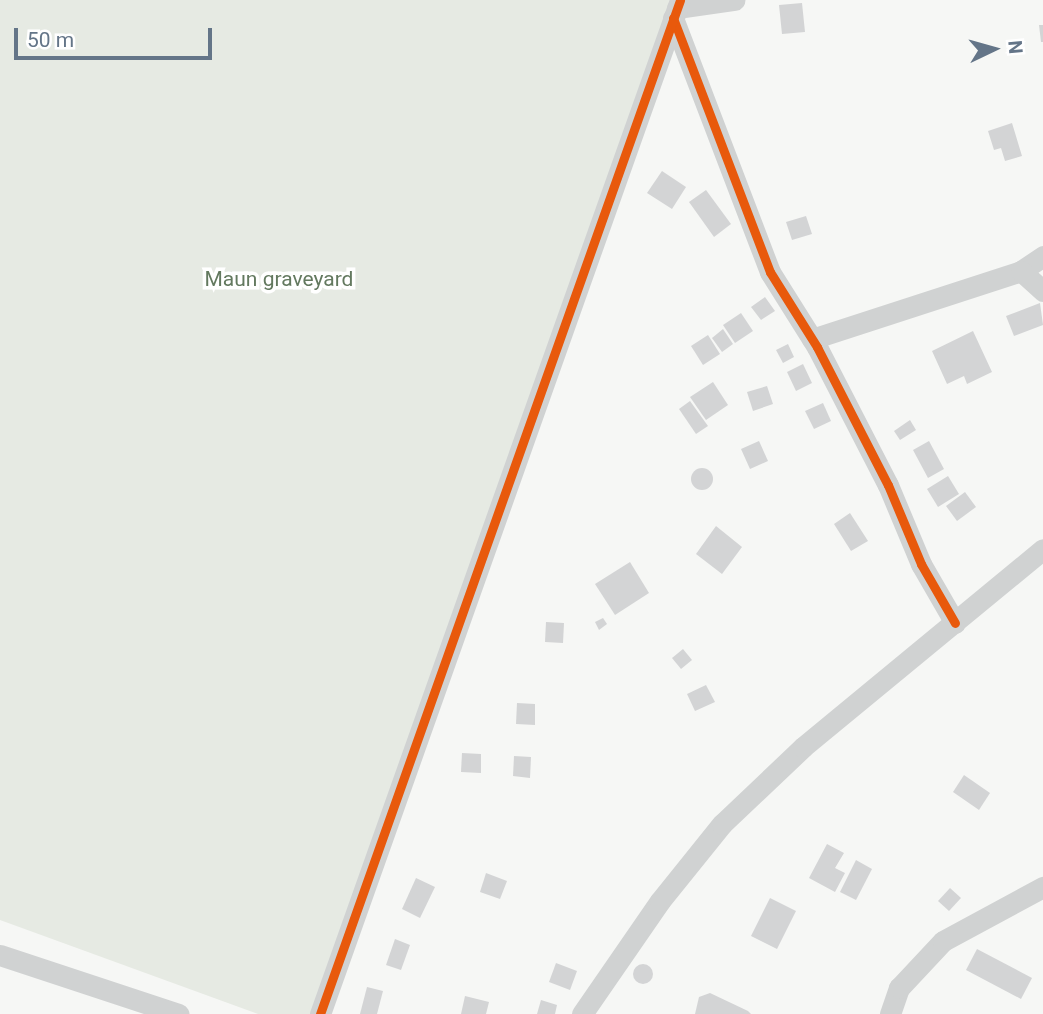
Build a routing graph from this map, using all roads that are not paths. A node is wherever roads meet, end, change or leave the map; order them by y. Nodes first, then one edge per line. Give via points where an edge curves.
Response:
1 (734, 0) edge
2 (677, 9) edge
3 (1043, 256) edge
4 (1021, 271) junction
5 (1043, 291) edge
6 (812, 340) junction
7 (1043, 549) edge
8 (955, 623) junction
9 (1043, 887) edge
10 (0, 955) edge
11 (178, 1014) edge
12 (320, 1014) edge
13 (582, 1014) edge
14 (890, 1014) edge

1 - 2 street
2 - 6 street via 770,272
2 - 12 street via 433,707
3 - 4 street
4 - 5 street
4 - 6 street
6 - 8 street via 888,485 921,565
7 - 8 street
8 - 13 street via 803,747 722,824 660,901
9 - 14 street via 943,941 899,988
10 - 11 street

